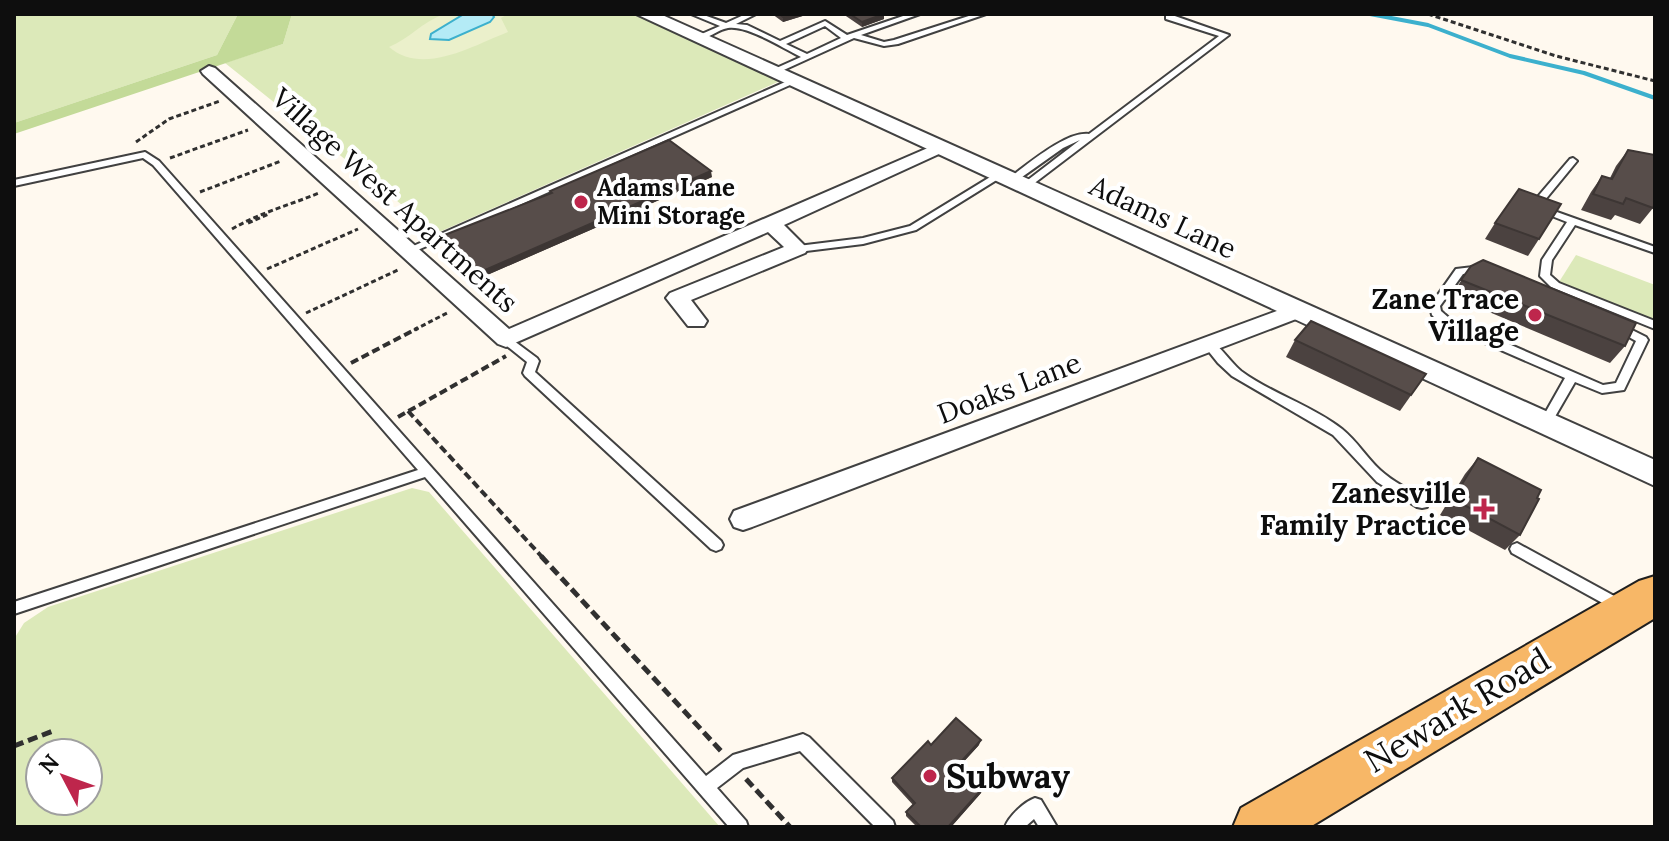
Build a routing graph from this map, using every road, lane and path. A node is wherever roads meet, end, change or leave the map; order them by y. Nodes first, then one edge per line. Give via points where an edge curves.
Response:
1 (645, 14) edge
2 (752, 14) edge
3 (916, 14) edge
4 (982, 14) edge
5 (1428, 14) edge
6 (1169, 17) dead end
7 (698, 26) edge
8 (726, 26) junction
9 (850, 36) junction
10 (780, 44) junction
11 (806, 56) junction
12 (209, 71) dead end
13 (785, 76) junction
14 (1655, 81) edge
15 (238, 95) junction
16 (252, 129) dead end
17 (1099, 130) junction
18 (943, 148) junction
19 (129, 158) junction
20 (285, 159) dead end
21 (1573, 161) dead end
22 (156, 163) junction
23 (1012, 180) junction
24 (14, 183) edge
25 (320, 192) dead end
26 (186, 197) junction
27 (1573, 220) junction
28 (770, 223) junction
29 (358, 229) dead end
30 (219, 234) junction
31 (798, 249) junction
32 (1655, 250) edge
33 (403, 260) junction
34 (254, 275) junction
35 (1500, 281) edge
36 (1296, 311) junction
37 (447, 313) dead end
38 (293, 319) junction
39 (696, 321) dead end
40 (1610, 325) edge
41 (1655, 325) edge
42 (512, 344) junction
43 (1210, 345) junction
44 (338, 369) junction
45 (1572, 376) junction
46 (408, 411) junction
47 (386, 424) junction
48 (1545, 424) junction
49 (429, 471) junction
50 (1655, 474) edge
51 (1422, 503) dead end
52 (743, 519) dead end
53 (716, 545) dead end
54 (1517, 549) edge
55 (1642, 602) edge
56 (14, 608) edge
57 (53, 731) dead end
58 (14, 746) edge
59 (734, 766) junction
60 (704, 788) junction
61 (740, 827) edge
62 (790, 827) edge
63 (887, 827) edge
64 (1013, 827) edge
65 (1049, 827) edge
66 (1260, 827) edge

1 - 7 street, Adams Lane
2 - 8 lane
3 - 9 lane
4 - 9 lane via 884,44
5 - 14 path via 1556,56
6 - 17 lane via 1225,35
7 - 8 lane
7 - 8 lane
7 - 13 street, Adams Lane
8 - 10 lane via 744,27
9 - 10 lane via 825,23
9 - 11 lane
10 - 11 lane
11 - 13 lane
12 - 15 street, Village West Apartments
13 - 18 street, Adams Lane
13 - 33 lane
15 - 19 path via 169,119 130,147
15 - 33 street, Village West Apartments
16 - 22 path
17 - 23 lane
17 - 23 lane via 1060,146
18 - 23 street, Adams Lane
18 - 28 street, Village West Apartments
19 - 22 lane via 145,155
19 - 24 lane
20 - 26 path
21 - 27 lane via 1534,207
22 - 26 lane
23 - 31 lane via 913,228
23 - 36 street, Adams Lane
25 - 30 path
26 - 30 lane
27 - 32 lane
27 - 41 lane via 1547,260 1545,276 1555,285
28 - 31 street
28 - 42 street, Village West Apartments
29 - 34 path
30 - 34 lane
31 - 39 street via 677,298
33 - 38 path
33 - 42 street, Village West Apartments
34 - 38 lane
35 - 45 lane via 1473,270 1460,271 1436,312 1445,321
36 - 43 street, Doaks Lane
36 - 48 street, Adams Lane
37 - 44 path
38 - 44 lane
40 - 45 lane via 1642,340 1620,387 1602,389
42 - 46 path
42 - 53 lane via 533,361 529,373
43 - 51 lane via 1239,377 1334,429 1371,470
43 - 52 street, Doaks Lane
44 - 47 lane
45 - 48 lane
46 - 47 path
46 - 59 path
47 - 49 lane
48 - 50 street, Adams Lane
49 - 56 lane
49 - 60 lane
54 - 55 lane
55 - 66 main road, Newark Road
57 - 58 path
59 - 60 lane
59 - 62 path
59 - 63 lane via 803,742
60 - 61 lane
64 - 65 lane via 1035,806

